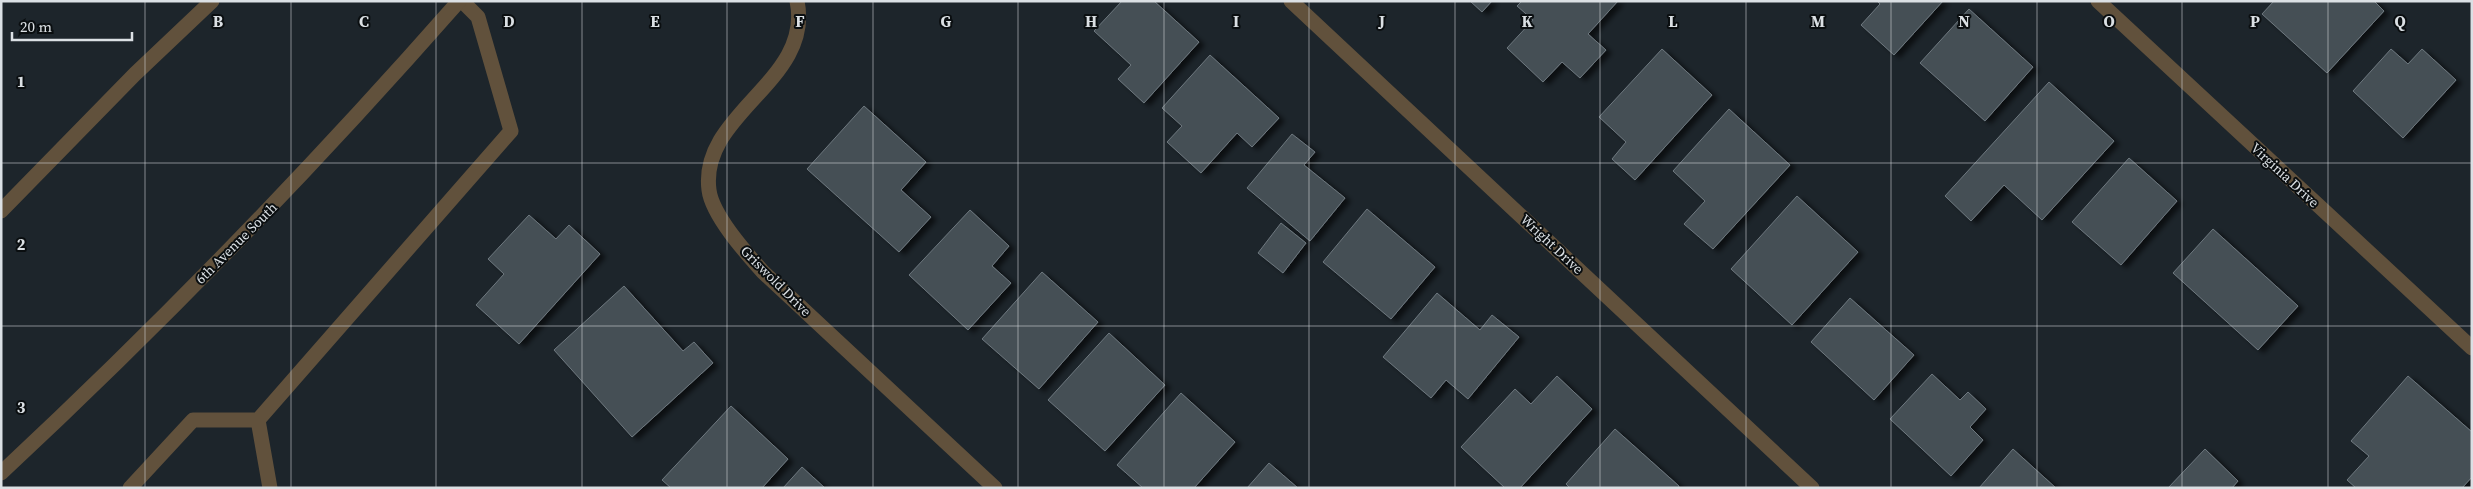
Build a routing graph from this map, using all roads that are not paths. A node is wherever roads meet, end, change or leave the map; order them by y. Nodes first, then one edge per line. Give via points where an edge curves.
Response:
1 (212, 1) edge
2 (461, 1) edge
3 (797, 1) edge
4 (1291, 1) edge
5 (2098, 1) edge
6 (1, 211) edge
7 (2472, 348) edge
8 (258, 420) junction
9 (1, 473) edge
10 (130, 488) edge
11 (270, 488) edge
12 (995, 488) edge
13 (1812, 488) edge

1 - 6 street via 135,74
2 - 8 street via 478,17 512,131
2 - 9 street, 6th Avenue South via 320,157 233,247
3 - 12 street, Griswold Drive via 795,39 785,61 721,140 712,156 709,192 730,232 763,272
4 - 13 street, Wright Drive
5 - 7 street, Virginia Drive
8 - 10 street via 193,420
8 - 11 street

